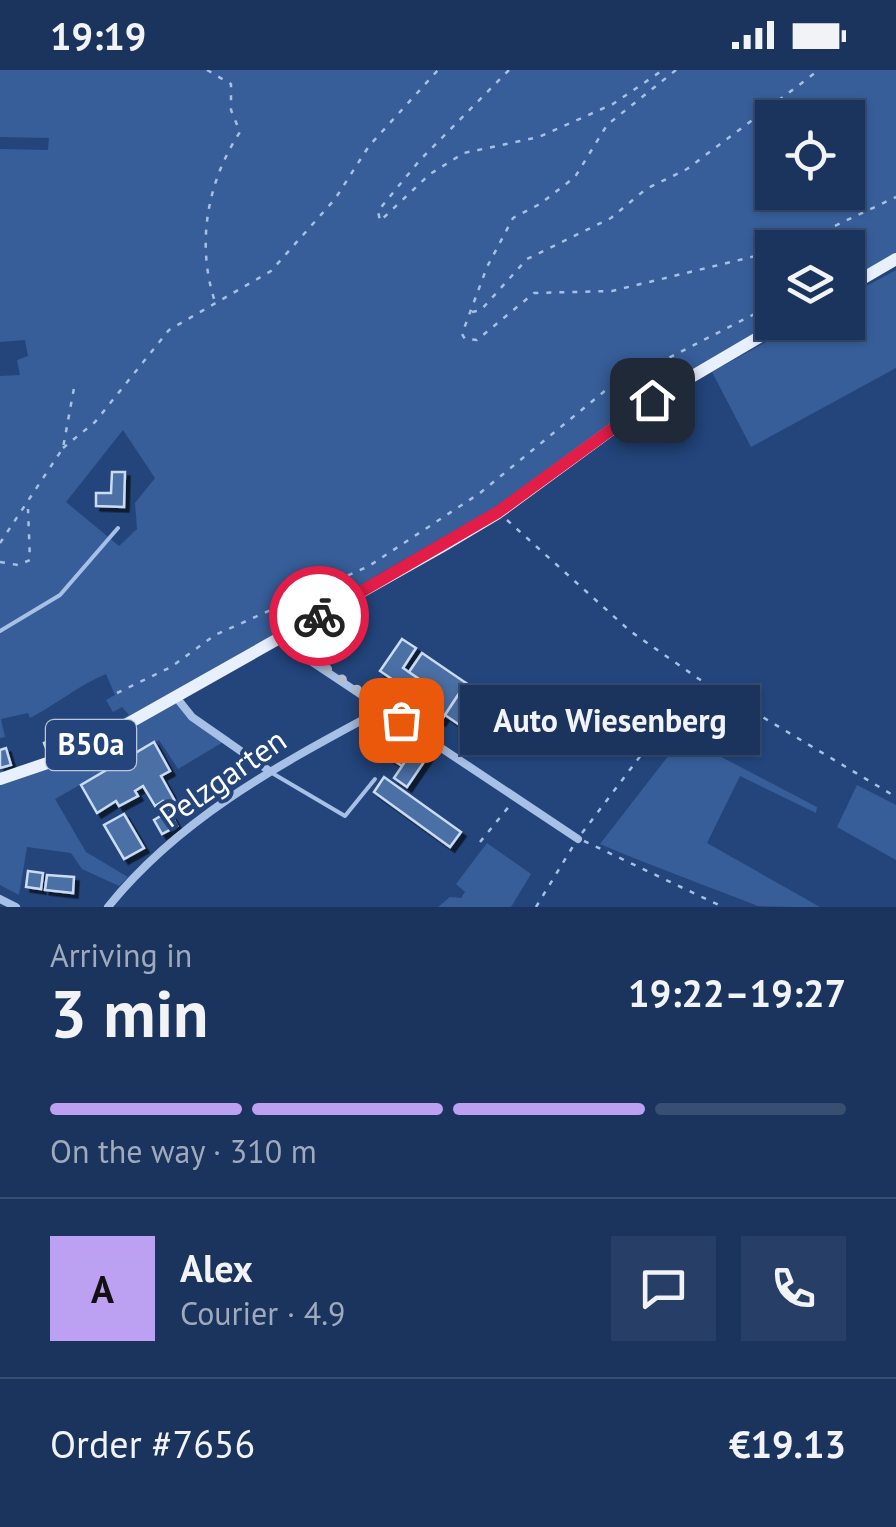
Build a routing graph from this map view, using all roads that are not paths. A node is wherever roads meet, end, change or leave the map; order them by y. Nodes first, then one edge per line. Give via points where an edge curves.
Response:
1 (896, 260) edge
2 (865, 277) edge
3 (755, 340) edge
4 (118, 528) dead end
5 (0, 631) edge
6 (288, 633) junction
7 (176, 697) junction
8 (376, 704) junction
9 (268, 770) junction
10 (0, 778) edge
11 (375, 779) dead end
12 (578, 838) road end
13 (0, 899) edge
14 (16, 907) edge
15 (108, 907) edge

1 - 2 main road
3 - 6 main road, B50a via 652,400 498,512
4 - 5 lane via 60,595
6 - 7 main road, B50a
6 - 8 street via 303,656
7 - 9 street via 192,717
7 - 10 main road, B50a via 74,754
8 - 9 street, Pelzgarten via 368,717
8 - 12 street
9 - 11 lane via 345,816
9 - 15 street, Pelzgarten via 190,826
13 - 14 street

